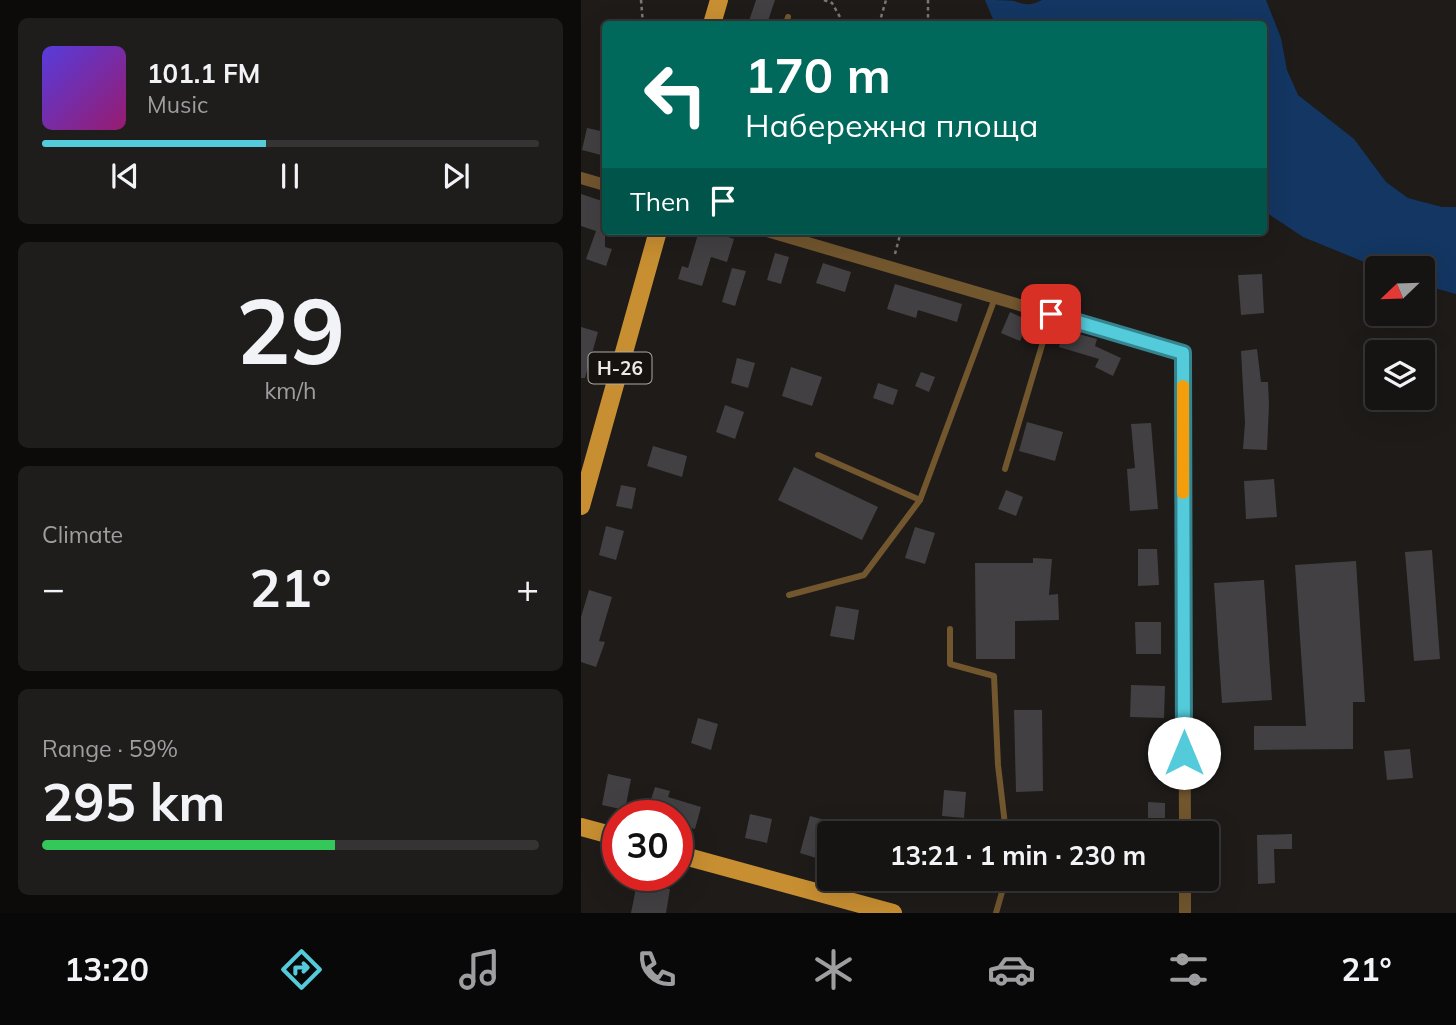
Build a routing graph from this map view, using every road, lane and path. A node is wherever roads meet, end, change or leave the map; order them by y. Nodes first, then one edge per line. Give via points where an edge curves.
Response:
1 (641, 0) edge
2 (719, 0) edge
3 (824, 0) edge
4 (886, 0) edge
5 (928, 0) edge
6 (643, 21) edge
7 (713, 21) edge
8 (842, 21) edge
9 (880, 21) edge
10 (928, 21) edge
11 (581, 178) edge
12 (602, 184) edge
13 (657, 235) edge
14 (780, 235) edge
15 (900, 235) edge
16 (891, 268) junction
17 (995, 298) junction
18 (1051, 314) junction
19 (818, 455) dead end
20 (1005, 470) dead end
21 (920, 500) junction
22 (581, 506) edge
23 (789, 594) dead end
24 (950, 629) dead end
25 (1005, 821) edge
26 (1185, 821) edge
27 (581, 827) edge
28 (602, 833) edge
29 (693, 858) edge
30 (1002, 891) edge
31 (1185, 891) edge
32 (893, 913) edge
33 (996, 913) edge
34 (1185, 913) edge

1 - 6 path
2 - 7 main road
3 - 8 path via 832,3
4 - 9 path
5 - 10 path
11 - 12 street
13 - 22 main road, Н-26
14 - 16 street
15 - 16 path
16 - 17 street
17 - 18 street
17 - 21 lane
18 - 20 lane
18 - 26 street via 1183,353
19 - 21 lane
21 - 23 lane via 864,575
24 - 25 lane via 950,664 994,676
27 - 28 main road
29 - 32 main road
30 - 33 lane
31 - 34 street

